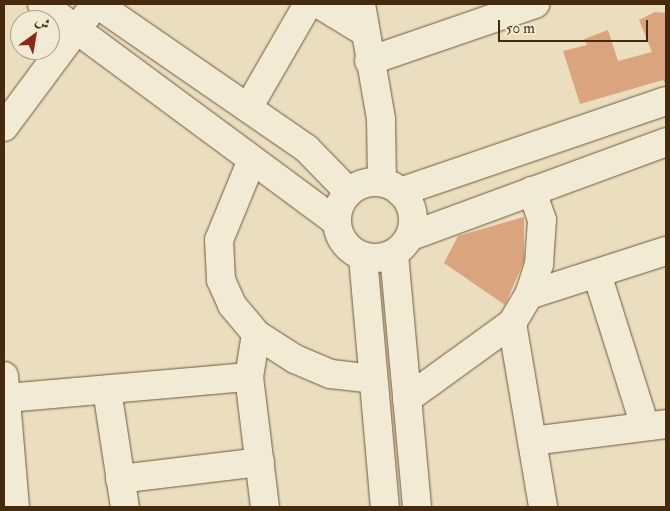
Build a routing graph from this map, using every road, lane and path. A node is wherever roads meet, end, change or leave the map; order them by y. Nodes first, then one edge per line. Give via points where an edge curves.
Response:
1 (42, 4) edge
2 (96, 4) edge
3 (308, 4) edge
4 (319, 4) edge
5 (361, 4) edge
6 (535, 4) edge
7 (503, 9) edge
8 (78, 28) junction
9 (364, 31) junction
10 (369, 61) junction
11 (666, 101) edge
12 (248, 108) junction
13 (4, 127) edge
14 (666, 142) edge
15 (251, 162) junction
16 (391, 187) junction
17 (532, 191) junction
18 (349, 192) junction
19 (337, 222) junction
20 (402, 245) junction
21 (666, 251) edge
22 (363, 257) junction
23 (597, 274) junction
24 (529, 295) junction
25 (512, 323) junction
26 (256, 334) junction
27 (249, 377) junction
28 (373, 378) junction
29 (6, 387) edge
30 (106, 390) junction
31 (408, 399) junction
32 (655, 425) edge
33 (532, 440) junction
34 (7, 460) edge
35 (260, 462) junction
36 (120, 479) junction
37 (14, 507) edge
38 (125, 507) edge
39 (265, 507) edge
40 (385, 507) edge
41 (417, 507) edge
42 (543, 507) edge

1 - 8 street
2 - 8 street
2 - 12 street
3 - 12 street
4 - 9 street
5 - 9 street
6 - 7 street
7 - 10 street
8 - 13 street
8 - 15 street
9 - 10 street
10 - 16 street
11 - 16 street
12 - 18 street via 307,149
14 - 17 street
15 - 19 street
15 - 26 street via 219,240 221,280 232,305
16 - 18 street via 363,184
16 - 20 street via 413,212
17 - 20 street
17 - 24 street via 542,220 539,264
18 - 19 street
19 - 22 street via 346,245
20 - 22 street
20 - 31 street
21 - 23 street
22 - 28 street
23 - 24 street
23 - 32 street
24 - 25 street
25 - 31 street
25 - 33 street
26 - 27 street
26 - 28 street via 295,359 331,374
27 - 30 street
27 - 35 street
28 - 40 street
29 - 30 street
29 - 34 street
30 - 36 street
31 - 41 street
32 - 33 street
33 - 42 street
34 - 37 street
35 - 36 street
35 - 39 street
36 - 38 street

